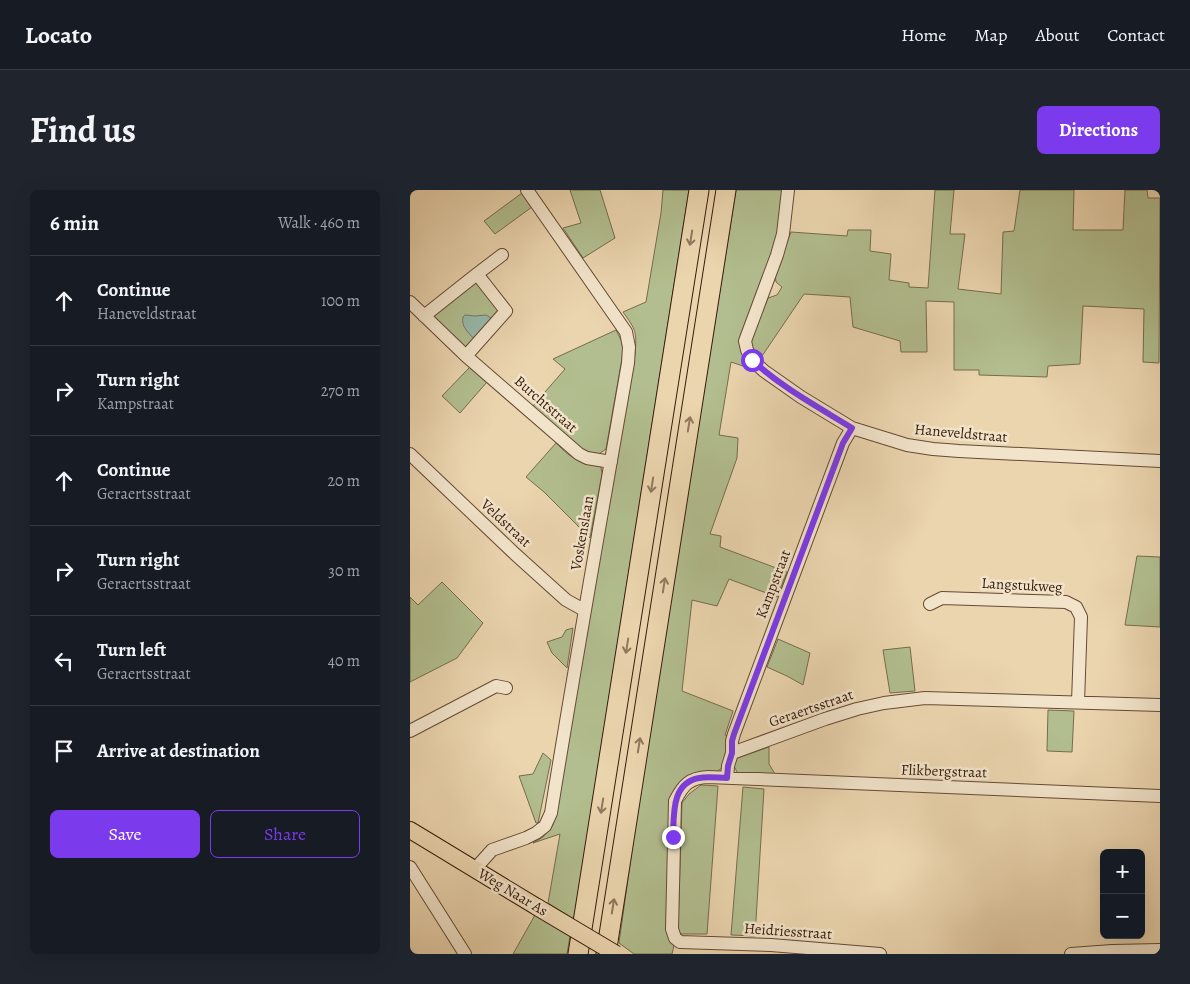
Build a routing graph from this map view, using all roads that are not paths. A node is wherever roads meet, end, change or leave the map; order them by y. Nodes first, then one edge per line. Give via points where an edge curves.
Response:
1 (527, 190) edge
2 (699, 190) edge
3 (726, 190) edge
4 (788, 190) edge
5 (502, 254) dead end
6 (477, 274) junction
7 (766, 286) junction
8 (778, 291) dead end
9 (410, 302) edge
10 (424, 316) junction
11 (466, 356) junction
12 (852, 428) junction
13 (410, 454) edge
14 (1160, 461) edge
15 (611, 462) junction
16 (930, 604) dead end
17 (584, 610) junction
18 (506, 688) dead end
19 (1078, 702) junction
20 (1160, 705) edge
21 (410, 731) edge
22 (732, 753) junction
23 (727, 778) junction
24 (1160, 796) edge
25 (410, 830) edge
26 (410, 867) edge
27 (475, 869) junction
28 (694, 948) edge
29 (1160, 950) edge
30 (465, 954) edge
31 (578, 954) edge
32 (606, 954) edge
33 (616, 954) edge
34 (880, 954) edge
35 (1071, 954) edge

1 - 15 street, Voskenslaan via 626,332 628,363
2 -> 31 highway
32 -> 3 highway
4 - 7 street, Haneveldstraat via 783,234
5 - 6 street
6 - 10 street
6 - 11 street via 506,312
7 - 8 street
7 - 12 street, Haneveldstraat via 745,341 752,360
9 - 10 street, Burchtstraat
10 - 11 street, Burchtstraat
11 - 15 street, Burchtstraat via 578,454
12 - 14 street, Haneveldstraat via 907,445 933,449
12 - 22 street, Kampstraat via 843,443 734,734
13 - 17 street, Veldstraat via 566,600
15 - 17 street, Voskenslaan
16 - 19 street, Langstukweg via 942,598 1066,602 1076,607 1081,617
17 - 27 street, Voskenslaan via 550,813 545,826 536,834 492,850
18 - 21 street via 496,686
19 - 20 street, Geraertsstraat
19 - 22 street, Geraertsstraat via 932,697 884,703 825,719
22 - 23 street
23 - 24 street, Flikbergstraat
23 - 28 street via 697,778 685,784 675,801 672,928 675,938
25 - 27 main road, Weg Naar As
26 - 30 street
27 - 33 main road, Weg Naar As, bridge
28 - 34 street, Heidriesstraat via 771,945
29 - 35 street

